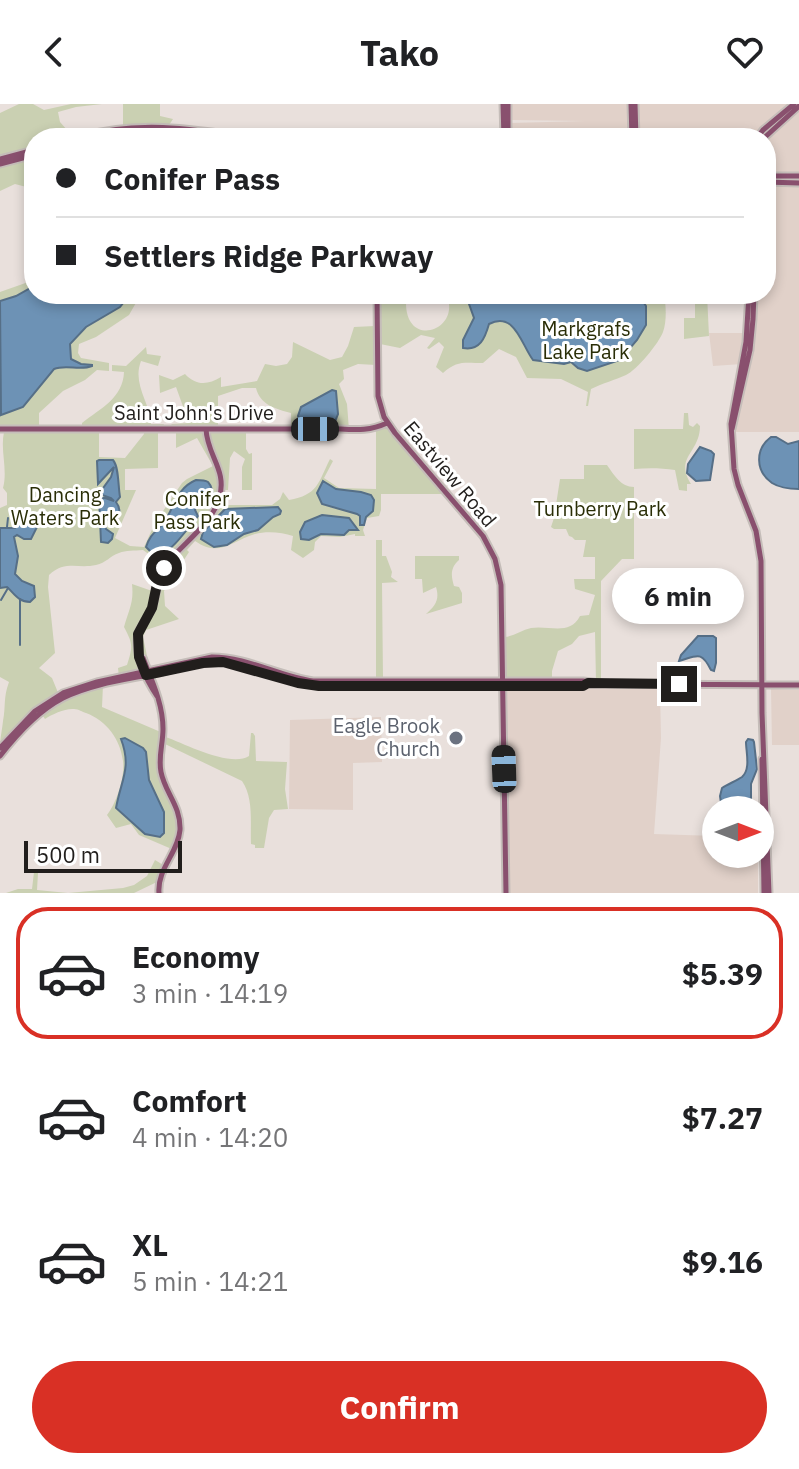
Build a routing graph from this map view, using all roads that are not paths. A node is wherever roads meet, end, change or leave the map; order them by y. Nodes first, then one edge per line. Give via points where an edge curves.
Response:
1 (506, 104) edge
2 (633, 104) edge
3 (796, 105) edge
4 (127, 128) edge
5 (183, 128) edge
6 (506, 128) edge
7 (634, 128) edge
8 (766, 128) edge
9 (774, 128) edge
10 (24, 155) edge
11 (0, 162) edge
12 (776, 176) edge
13 (799, 176) edge
14 (776, 182) edge
15 (799, 183) edge
16 (377, 304) edge
17 (750, 304) edge
18 (387, 423) junction
19 (0, 429) edge
20 (206, 429) junction
21 (147, 673) junction
22 (501, 683) junction
23 (762, 685) junction
24 (799, 685) edge
25 (0, 748) edge
26 (0, 756) edge
27 (159, 893) edge
28 (506, 893) edge
29 (766, 893) edge

1 - 6 street
2 - 7 street
3 - 8 street
3 - 9 street
4 - 5 street
10 - 11 street
12 - 13 street
14 - 15 street
16 - 18 street, Eastview Road via 378,395
17 - 23 street via 731,420 734,469 760,546
18 - 20 street, Saint John's Drive via 361,431
18 - 22 street, Eastview Road via 489,545 500,578
19 - 20 street, Saint John's Drive
20 - 21 street via 220,470 219,498 157,584 138,634
21 - 22 street via 218,662 319,686
21 - 25 street via 59,695 35,711
21 - 26 street via 65,697 36,717
21 - 27 street via 163,726 160,768 180,825
22 - 23 street
22 - 28 street, Eastview Road
23 - 24 street
23 - 29 street

